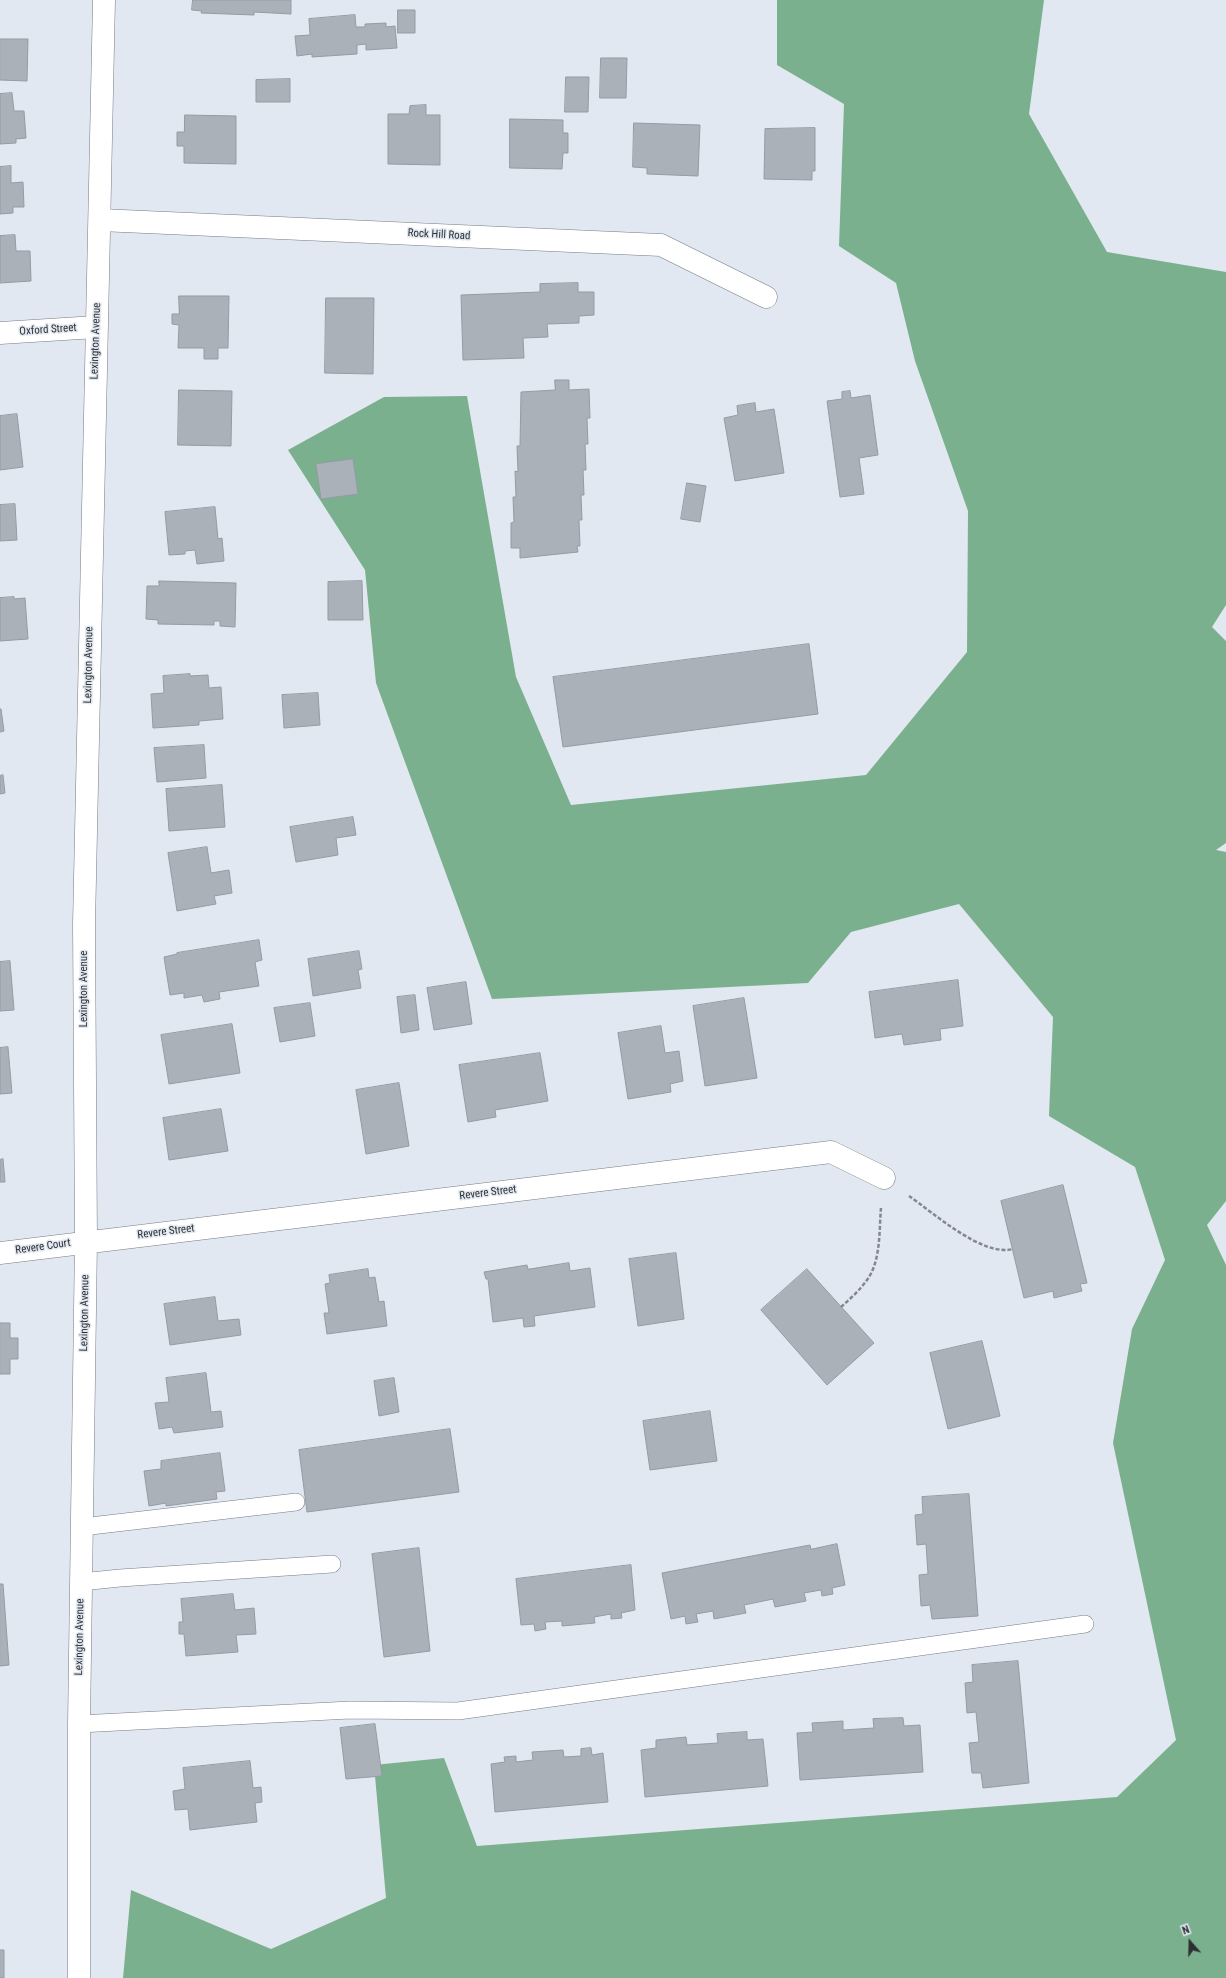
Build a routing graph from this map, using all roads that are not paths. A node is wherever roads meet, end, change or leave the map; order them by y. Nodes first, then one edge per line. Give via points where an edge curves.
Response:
1 (104, 0) edge
2 (100, 220) junction
3 (766, 297) dead end
4 (96, 327) junction
5 (0, 333) edge
6 (884, 1178) road end
7 (86, 1241) junction
8 (0, 1253) edge
9 (296, 1502) dead end
10 (82, 1527) junction
11 (332, 1564) dead end
12 (81, 1582) junction
13 (1085, 1624) dead end
14 (79, 1724) junction
15 (79, 1978) edge

1 - 2 street, Lexington Avenue
2 - 3 street, Rock Hill Road via 661,245
2 - 4 street, Lexington Avenue
4 - 5 street, Oxford Street
4 - 7 street, Lexington Avenue via 84,924
6 - 7 street, Revere Street via 831,1152
7 - 8 street, Revere Court
7 - 10 street, Lexington Avenue
9 - 10 lane
10 - 12 street, Lexington Avenue
11 - 12 lane
12 - 14 street, Lexington Avenue
13 - 14 lane via 458,1711 350,1710
14 - 15 street, Lexington Avenue

